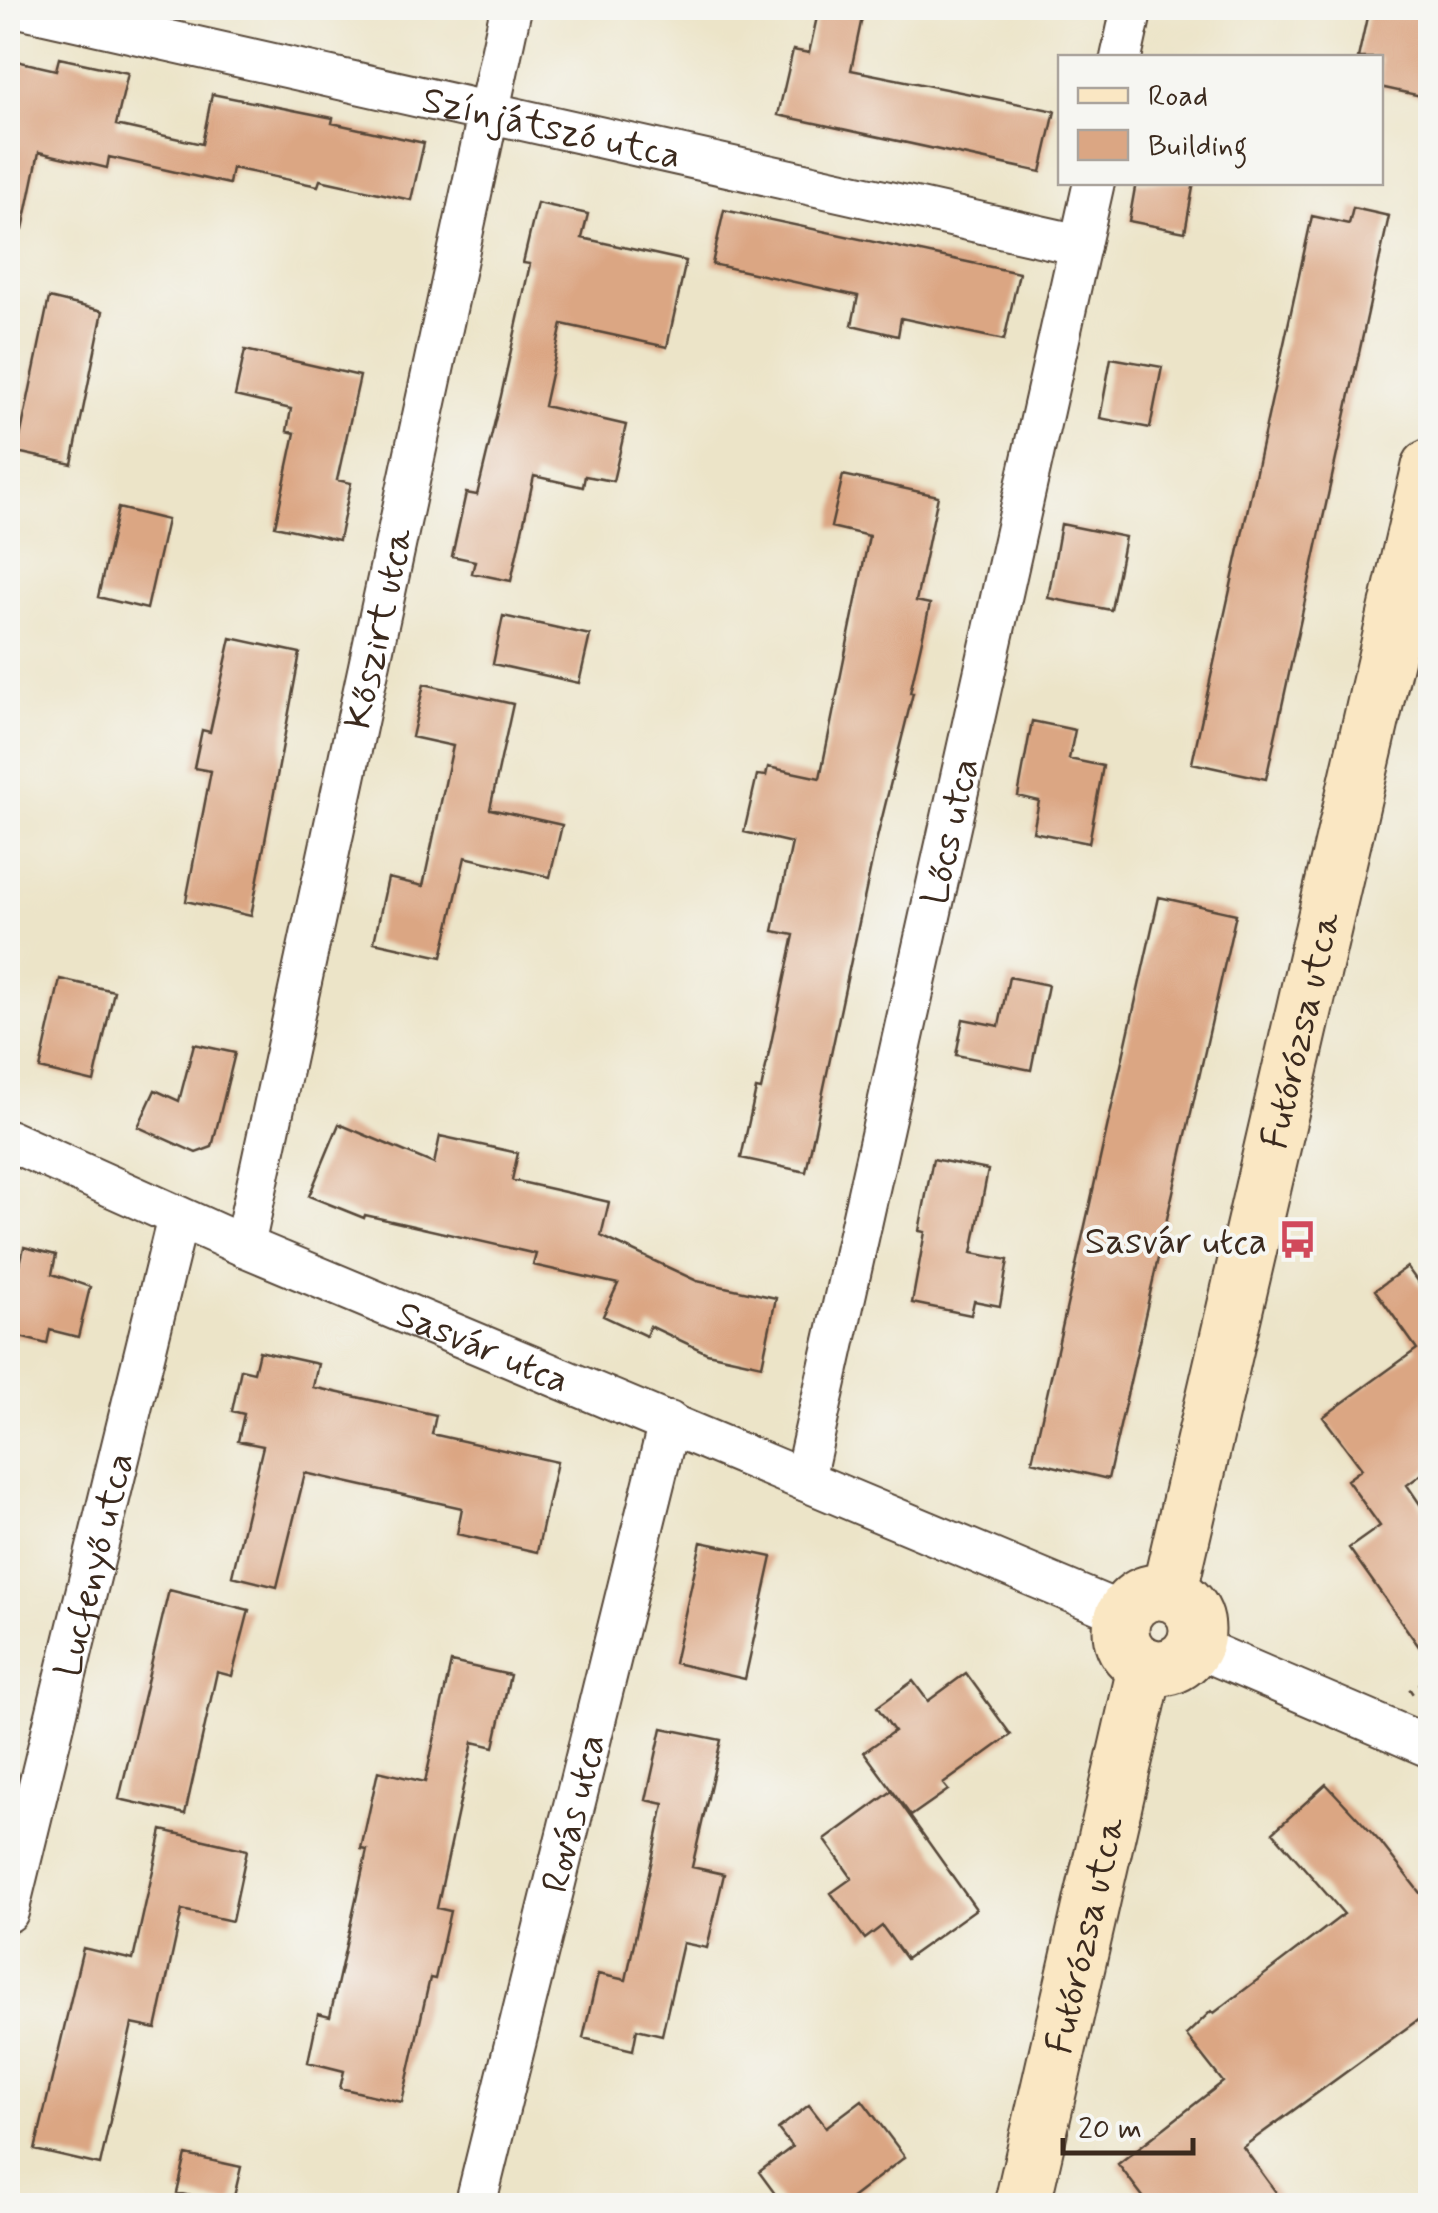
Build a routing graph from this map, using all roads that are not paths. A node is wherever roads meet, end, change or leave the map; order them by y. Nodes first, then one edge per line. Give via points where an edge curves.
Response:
1 (23, 8) edge
2 (511, 8) edge
3 (1132, 8) edge
4 (1122, 55) edge
5 (487, 112) junction
6 (1093, 185) edge
7 (1080, 244) junction
8 (1430, 467) edge
9 (8, 1140) edge
10 (178, 1217) junction
11 (244, 1246) junction
12 (669, 1422) junction
13 (804, 1480) junction
14 (1147, 1604) junction
15 (1170, 1656) junction
16 (1430, 1747) edge
17 (8, 1912) edge
18 (476, 2206) edge
19 (1022, 2206) edge

1 - 5 street, Színjátszó utca
2 - 5 street, Kőszirt utca
3 - 4 street
5 - 7 street, Színjátszó utca
5 - 11 street, Kőszirt utca
6 - 7 street, Lőcs utca
7 - 13 street, Lőcs utca
8 - 14 street, Futórózsa utca
9 - 10 street, Sasvár utca
10 - 11 street, Sasvár utca
10 - 17 street, Lucfenyő utca
11 - 12 street, Sasvár utca
12 - 13 street, Sasvár utca
12 - 18 street, Rovás utca
13 - 14 street, Sasvár utca
14 - 15 street via 1121,1626 1126,1650
15 - 16 street
15 - 19 street, Futórózsa utca

